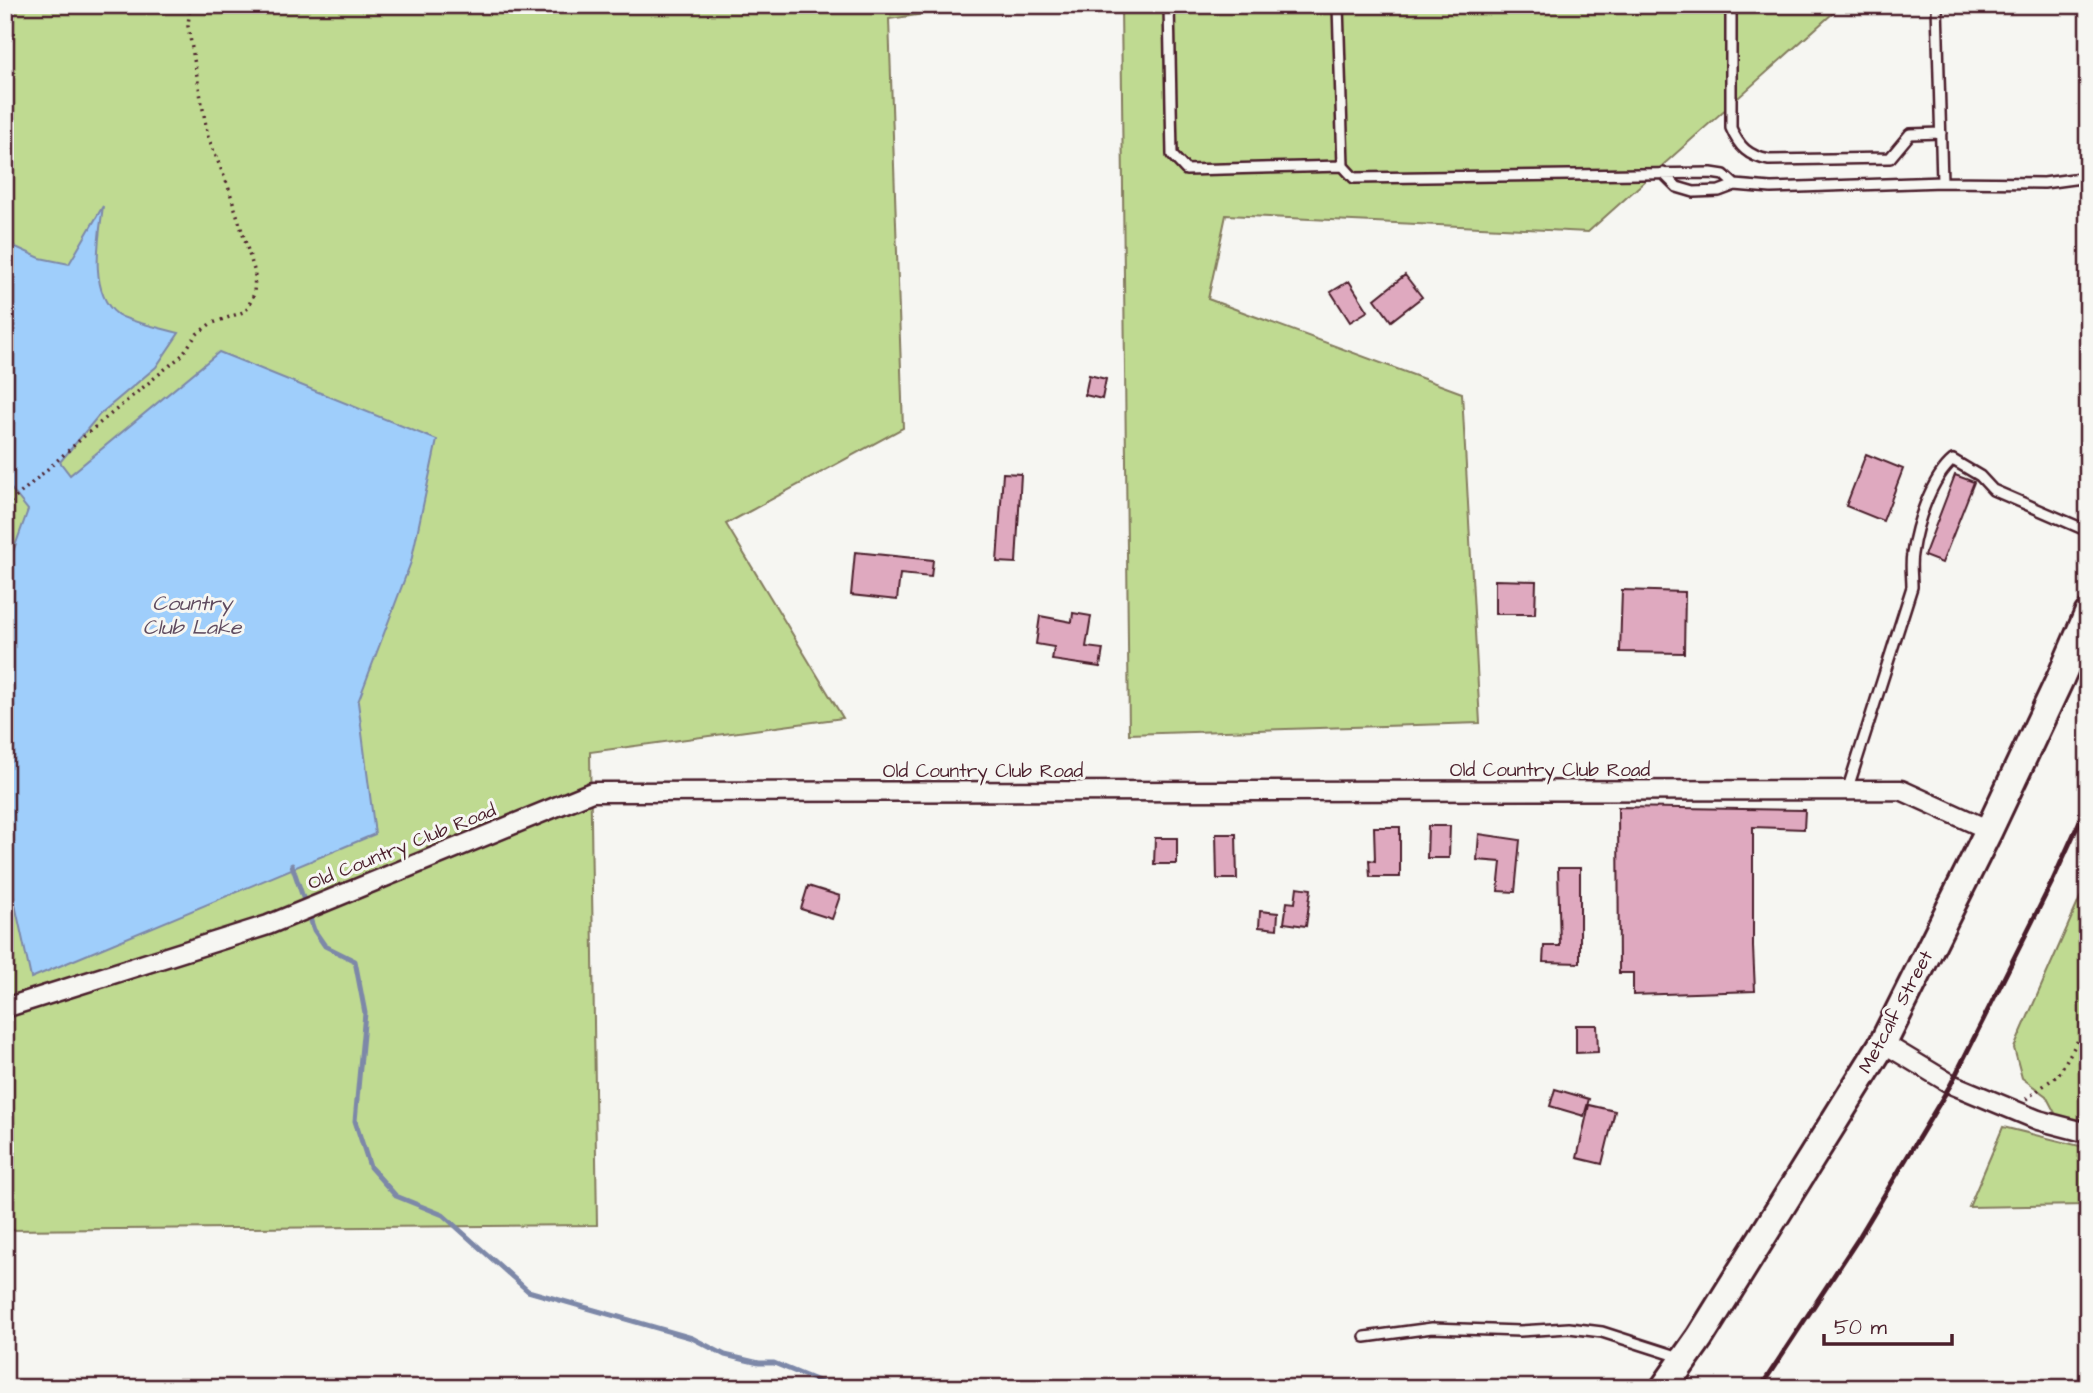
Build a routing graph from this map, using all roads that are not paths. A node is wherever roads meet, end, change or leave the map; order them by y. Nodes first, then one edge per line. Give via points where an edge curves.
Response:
1 (1169, 5) edge
2 (1338, 5) edge
3 (1731, 5) edge
4 (1937, 5) edge
5 (1941, 133) junction
6 (1343, 166) junction
7 (1663, 173) junction
8 (2088, 177) edge
9 (1942, 182) junction
10 (1735, 185) junction
11 (2088, 531) edge
12 (2088, 614) edge
13 (1847, 791) junction
14 (1989, 830) junction
15 (8, 1007) dead end
16 (1883, 1043) junction
17 (2088, 1133) edge
18 (1365, 1337) dead end
19 (1685, 1359) junction
20 (1664, 1388) edge

1 - 6 lane via 1172,155 1186,170
2 - 6 lane
3 - 5 lane via 1731,128 1746,152 1769,160 1890,158 1910,134
4 - 5 lane
5 - 9 lane
6 - 7 lane via 1354,178
7 - 10 lane via 1724,175
7 - 10 lane via 1677,187 1694,192
8 - 9 lane via 2044,183
9 - 10 lane via 1771,188
11 - 13 lane via 1993,490 1953,460 1941,469 1918,525 1912,587
12 - 14 street, Metcalf Street
13 - 14 street, Old Country Club Road via 1901,790
13 - 15 street, Old Country Club Road via 592,792 268,925
14 - 16 street, Metcalf Street
16 - 17 street via 1951,1084 2038,1120
16 - 19 street, Metcalf Street
18 - 19 lane via 1432,1328 1569,1328 1602,1332
19 - 20 street, Metcalf Street

